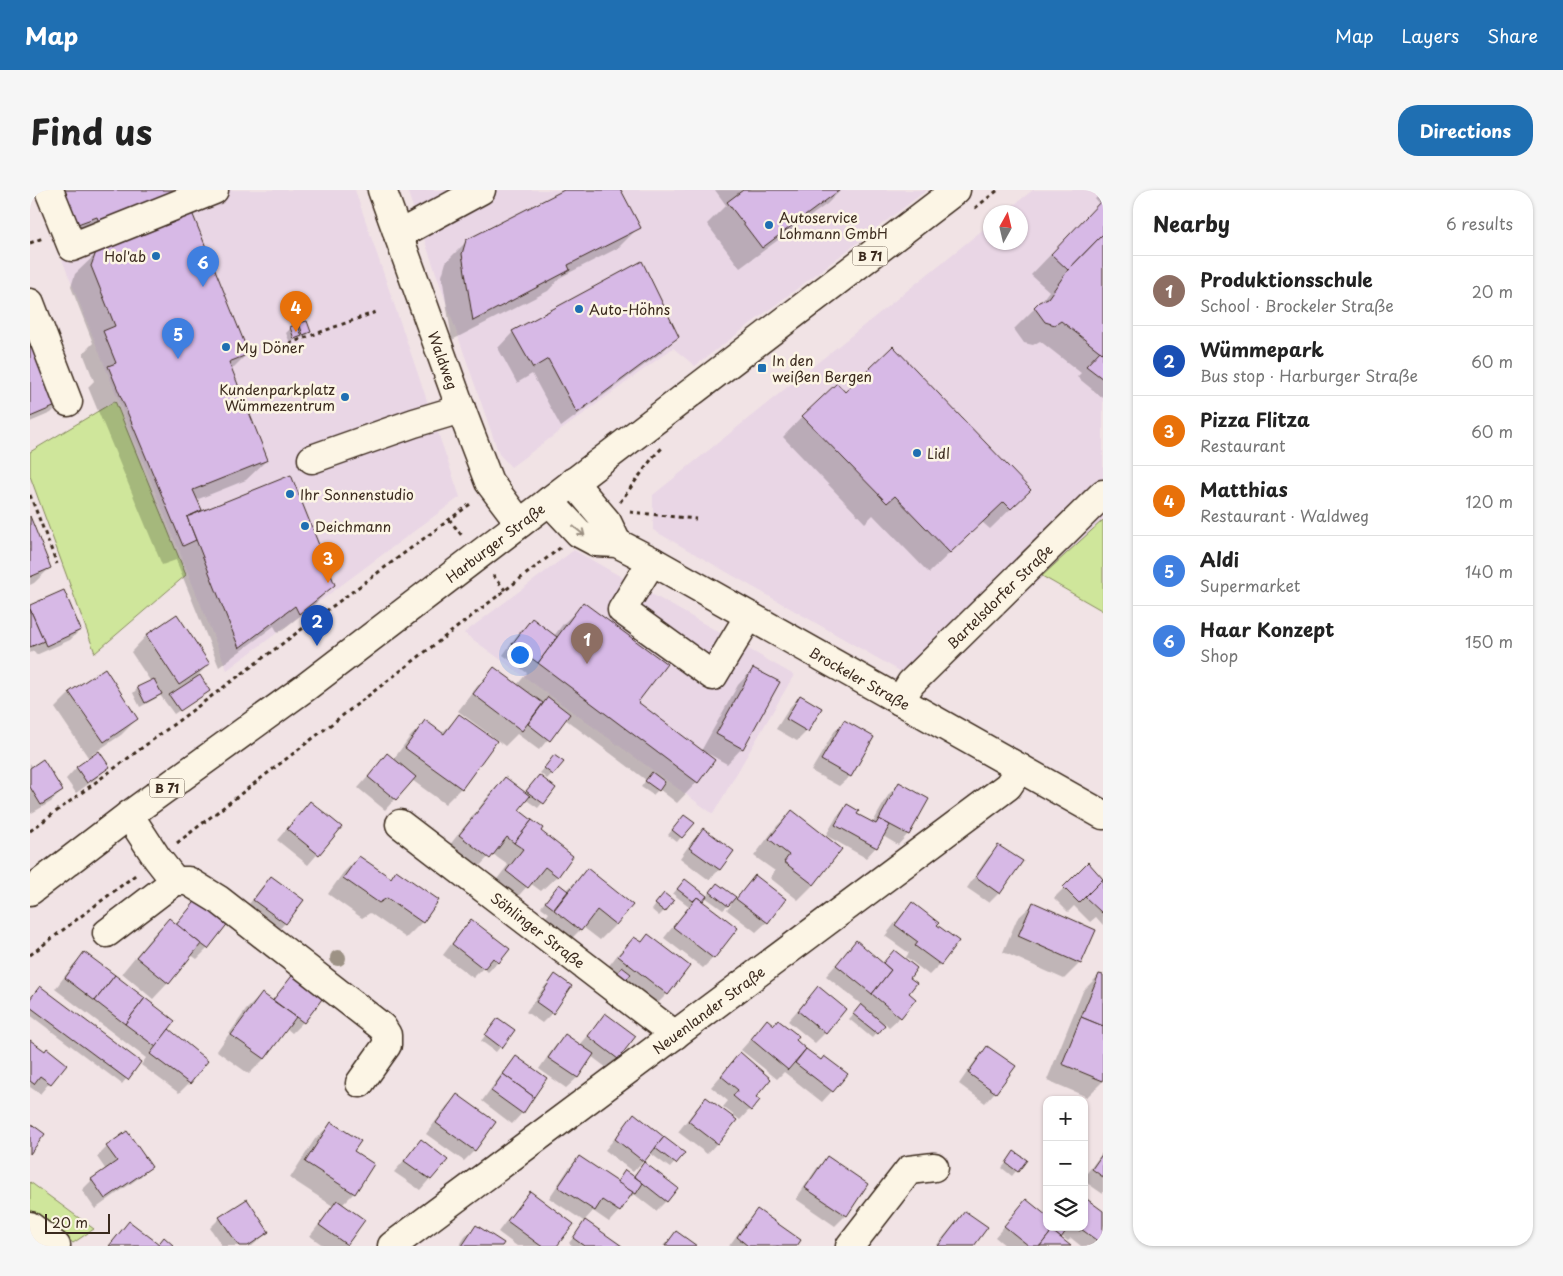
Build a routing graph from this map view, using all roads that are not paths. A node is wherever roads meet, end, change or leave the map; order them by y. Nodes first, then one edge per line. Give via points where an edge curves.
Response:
1 (49, 190) edge
2 (214, 190) edge
3 (382, 190) edge
4 (482, 190) edge
5 (956, 190) edge
6 (398, 235) junction
7 (30, 303) edge
8 (68, 402) dead end
9 (460, 409) junction
10 (312, 459) dead end
11 (573, 482) junction
12 (1103, 494) edge
13 (549, 501) junction
14 (520, 523) junction
15 (617, 543) junction
16 (652, 561) junction
17 (749, 616) junction
18 (900, 701) junction
19 (1020, 768) junction
20 (129, 815) junction
21 (1103, 815) edge
22 (400, 824) dead end
23 (175, 881) junction
24 (30, 891) edge
25 (107, 933) dead end
26 (675, 1035) junction
27 (360, 1083) dead end
28 (934, 1167) dead end
29 (30, 1226) edge
30 (407, 1242) edge
31 (56, 1246) edge
32 (850, 1246) edge

1 - 2 street via 72,247
3 - 6 street, Waldweg
4 - 6 street
5 - 11 street, Harburger Straße / B 71
6 - 9 street, Waldweg
7 - 8 street
9 - 10 street
9 - 14 street, Waldweg via 490,482
11 - 13 street, Harburger Straße / B 71
11 - 15 street via 607,522
12 - 18 street, Bartelsdorfer Straße via 910,683
13 - 14 street, Harburger Straße / B 71
13 -> 15 street, Brockeler Straße via 579,533 596,542
14 - 20 street, Harburger Straße / B 71 via 306,687
15 - 16 street, Brockeler Straße
16 - 17 street, Brockeler Straße
16 - 17 street via 622,610 712,676
17 - 18 street, Brockeler Straße
18 - 19 street, Brockeler Straße
19 - 21 street, Brockeler Straße
19 - 26 street, Neuenlander Straße via 1008,786
20 - 23 street
20 - 24 street, Harburger Straße / B 71
22 - 26 street, Söhlinger Straße
23 - 25 street
23 - 27 street via 188,881 219,900 382,1027 387,1035 387,1045
26 - 30 street, Neuenlander Straße
28 - 32 street via 909,1170
29 - 31 street

